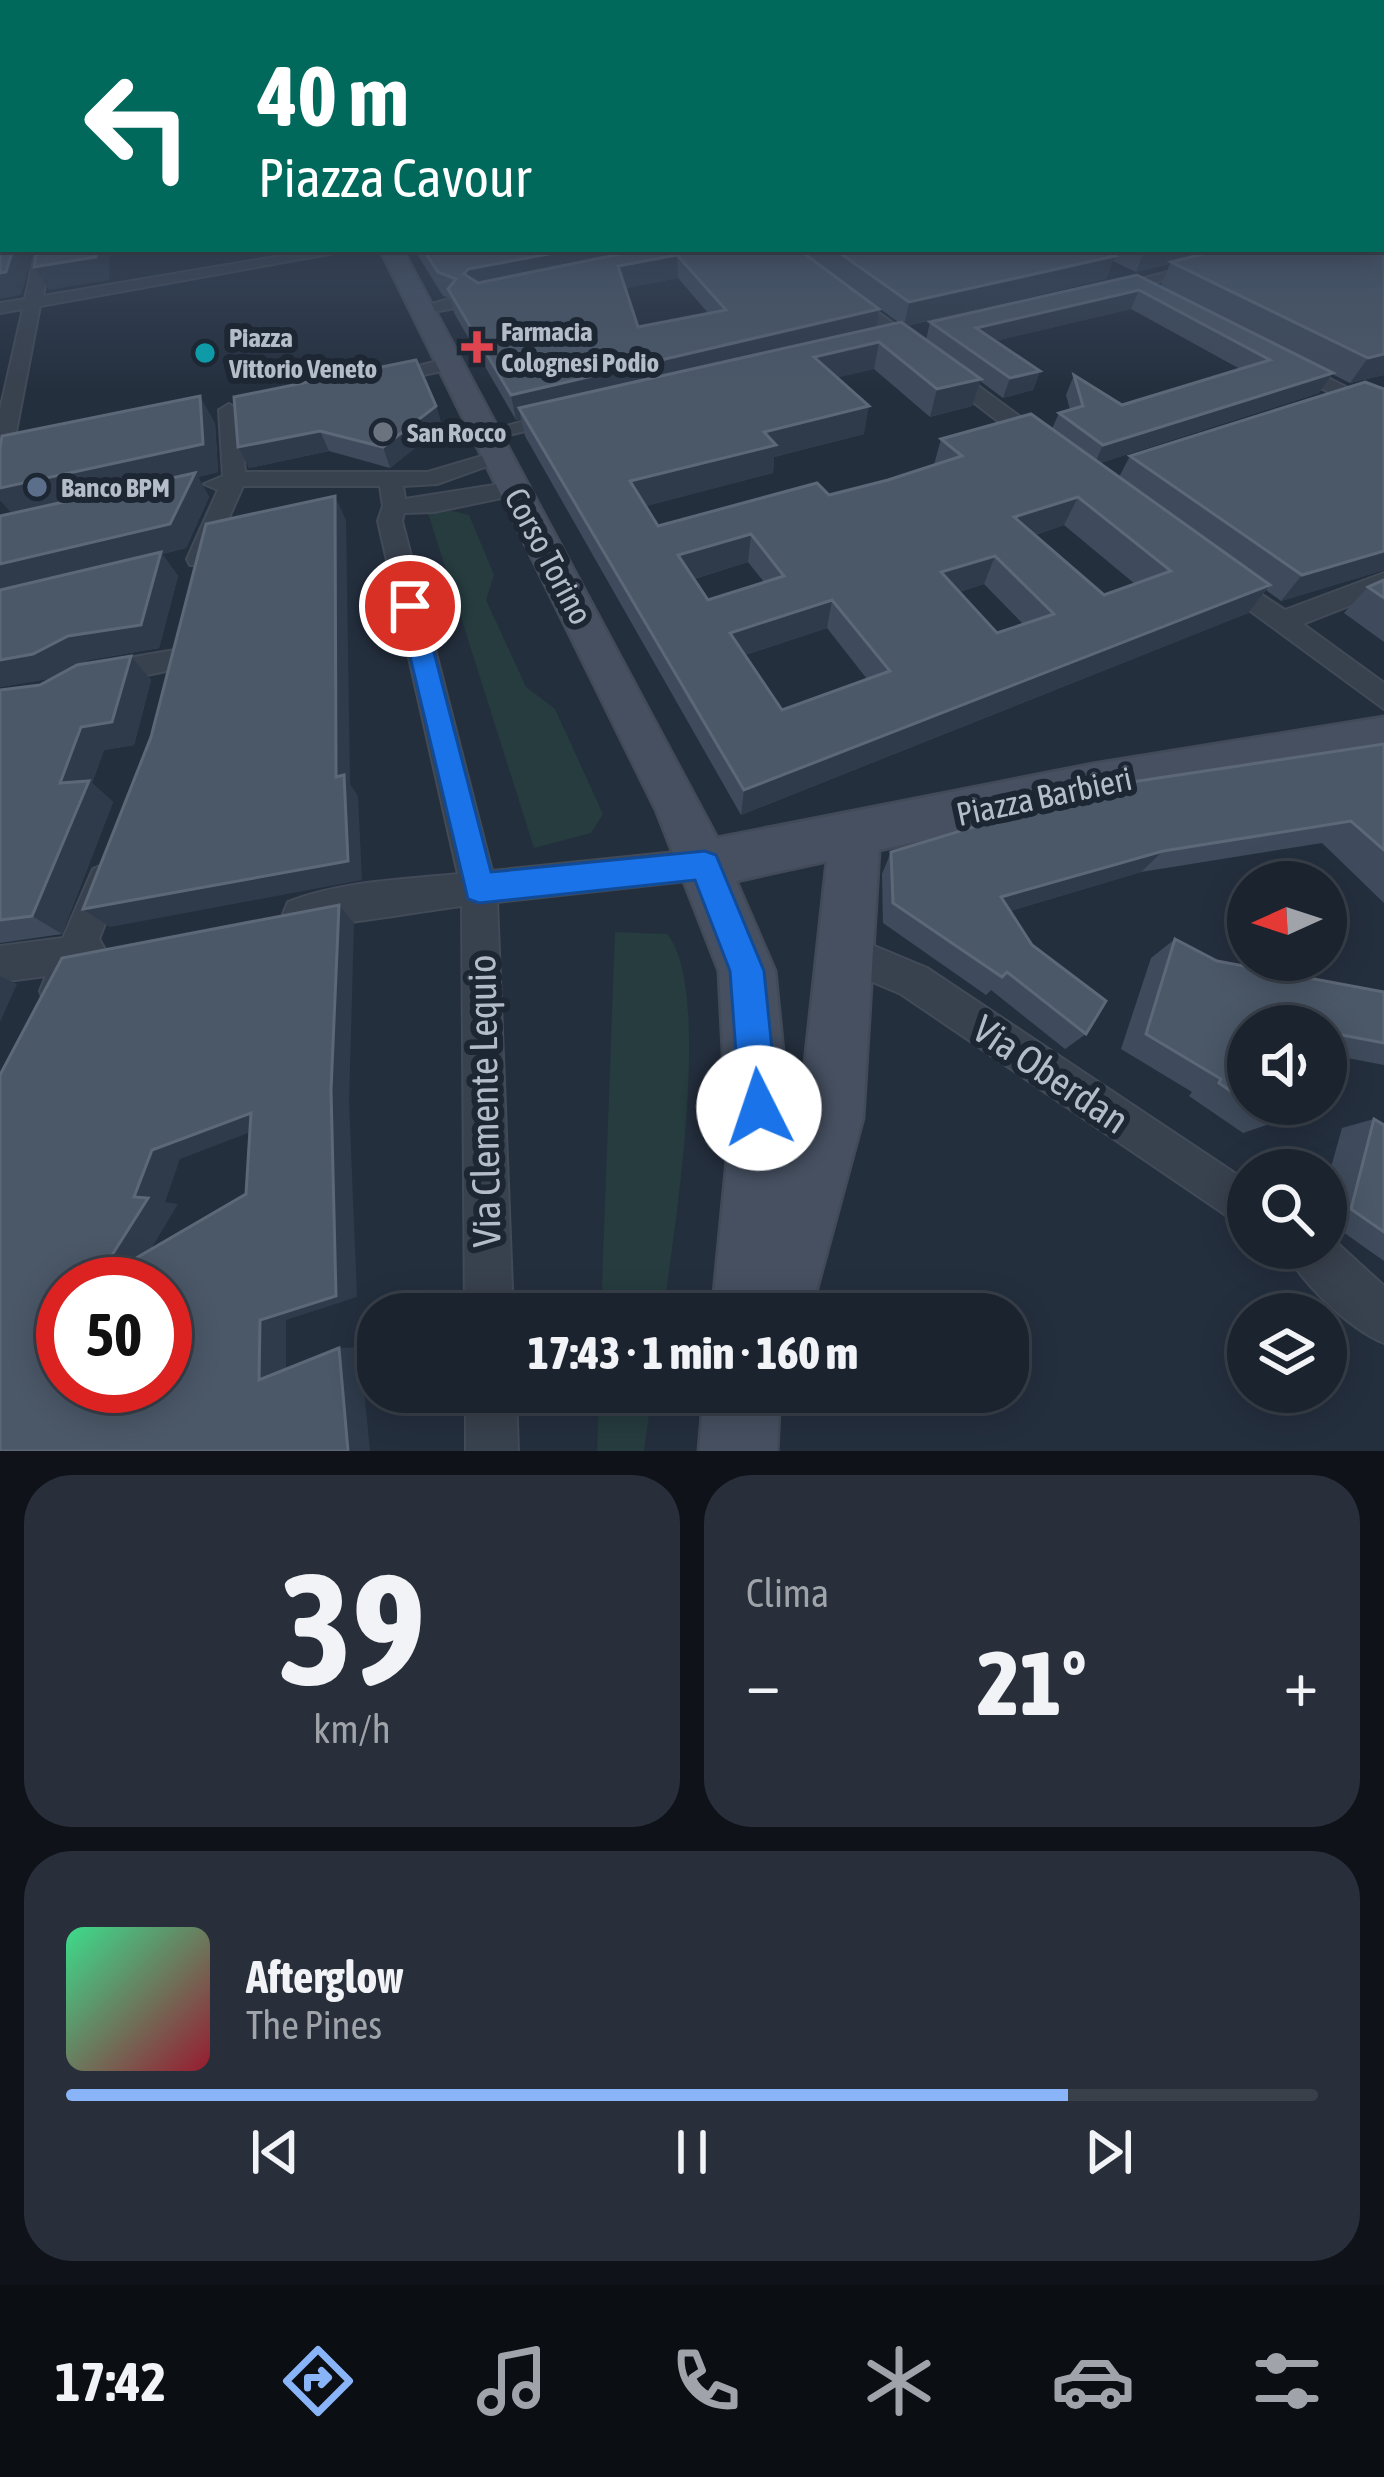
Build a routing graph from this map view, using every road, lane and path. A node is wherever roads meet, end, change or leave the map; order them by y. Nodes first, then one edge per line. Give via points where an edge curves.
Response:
1 (43, 254) edge
2 (321, 254) edge
3 (396, 254) edge
4 (787, 254) edge
5 (1255, 254) edge
6 (1105, 268) edge
7 (1134, 283) junction
8 (1099, 291) edge
9 (1164, 299) edge
10 (35, 302) junction
11 (0, 308) edge
12 (935, 328) edge
13 (885, 339) junction
14 (1266, 353) edge
15 (452, 363) junction
16 (366, 381) edge
17 (1384, 384) edge
18 (1348, 395) junction
19 (1326, 403) edge
20 (230, 410) edge
21 (578, 413) edge
22 (1384, 414) edge
23 (33, 452) edge
24 (1057, 454) edge
25 (0, 458) edge
26 (499, 460) junction
27 (234, 479) junction
28 (201, 487) dead end
29 (392, 493) junction
30 (199, 558) junction
31 (162, 568) edge
32 (1211, 569) edge
33 (1384, 582) edge
34 (189, 598) edge
35 (1281, 622) junction
36 (75, 688) edge
37 (1384, 698) edge
38 (165, 699) edge
39 (1384, 734) edge
40 (855, 837) junction
41 (118, 845) edge
42 (705, 865) junction
43 (479, 888) junction
44 (254, 922) edge
45 (117, 949) edge
46 (848, 953) junction
47 (77, 954) junction
48 (0, 964) edge
49 (37, 1035) edge
50 (1227, 1194) edge
51 (1330, 1269) edge
52 (489, 1293) edge
53 (750, 1293) edge
54 (781, 1293) edge
55 (1384, 1319) edge
56 (491, 1413) edge
57 (492, 1451) edge

1 - 10 street
2 - 10 street
3 - 15 main road, Corso Torino via 436,307
4 - 13 street
5 - 7 street
6 - 7 street
7 - 8 street
7 - 9 street
10 - 11 street
10 - 25 street
12 - 13 street
13 - 24 street
14 - 18 street
15 - 16 street
15 - 26 main road, Corso Torino
17 - 18 street
18 - 19 street
18 - 22 street
20 - 27 street
21 - 26 street
23 - 25 street
26 - 29 street via 429,479 417,496
26 - 29 street via 434,506
26 - 42 main road, Corso Torino
27 - 28 street
27 - 29 street
27 - 30 street
29 - 43 street, Via Clemente Lequio via 390,521
30 - 31 street
30 - 34 street
32 - 35 street
33 - 35 street
35 - 37 street
36 - 38 street via 90,675 177,649
39 - 40 main road, Piazza Barbieri via 1093,784
40 - 42 main road, Piazza Barbieri
40 - 46 main road
41 - 47 street
42 - 43 street
42 - 53 main road via 747,971 757,1066
43 - 44 street
43 - 52 street, Via Clemente Lequio
45 - 47 street
46 - 50 street, Via Oberdan via 914,981
46 - 54 main road via 831,1118
47 - 48 street
47 - 49 street
51 - 55 street
56 - 57 street

